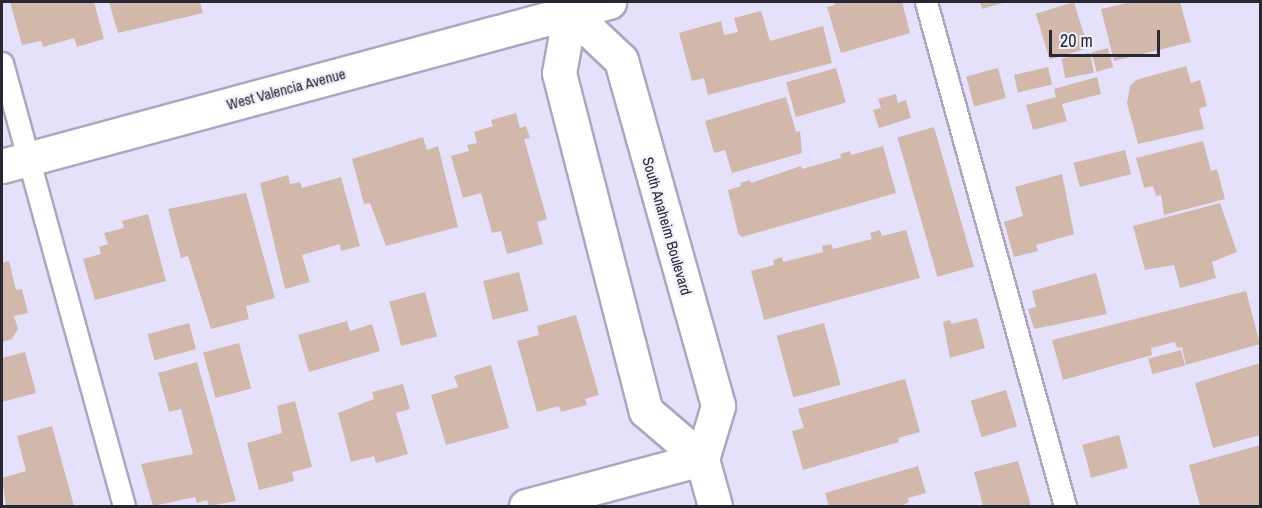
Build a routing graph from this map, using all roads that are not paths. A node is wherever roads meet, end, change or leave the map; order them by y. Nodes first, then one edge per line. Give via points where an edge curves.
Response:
1 (609, 2) edge
2 (926, 2) edge
3 (568, 7) edge
4 (2, 63) edge
5 (15, 163) edge
6 (702, 459) junction
7 (124, 507) edge
8 (526, 507) edge
9 (715, 507) edge
10 (1065, 507) edge

1 - 3 main road, West Valencia Avenue
2 - 10 lane
3 - 5 main road, West Valencia Avenue
3 - 6 main road via 559,73 646,411
3 - 6 main road, South Anaheim Boulevard via 621,60 718,406
4 - 5 lane
5 - 7 lane
6 - 8 main road
6 - 9 main road

